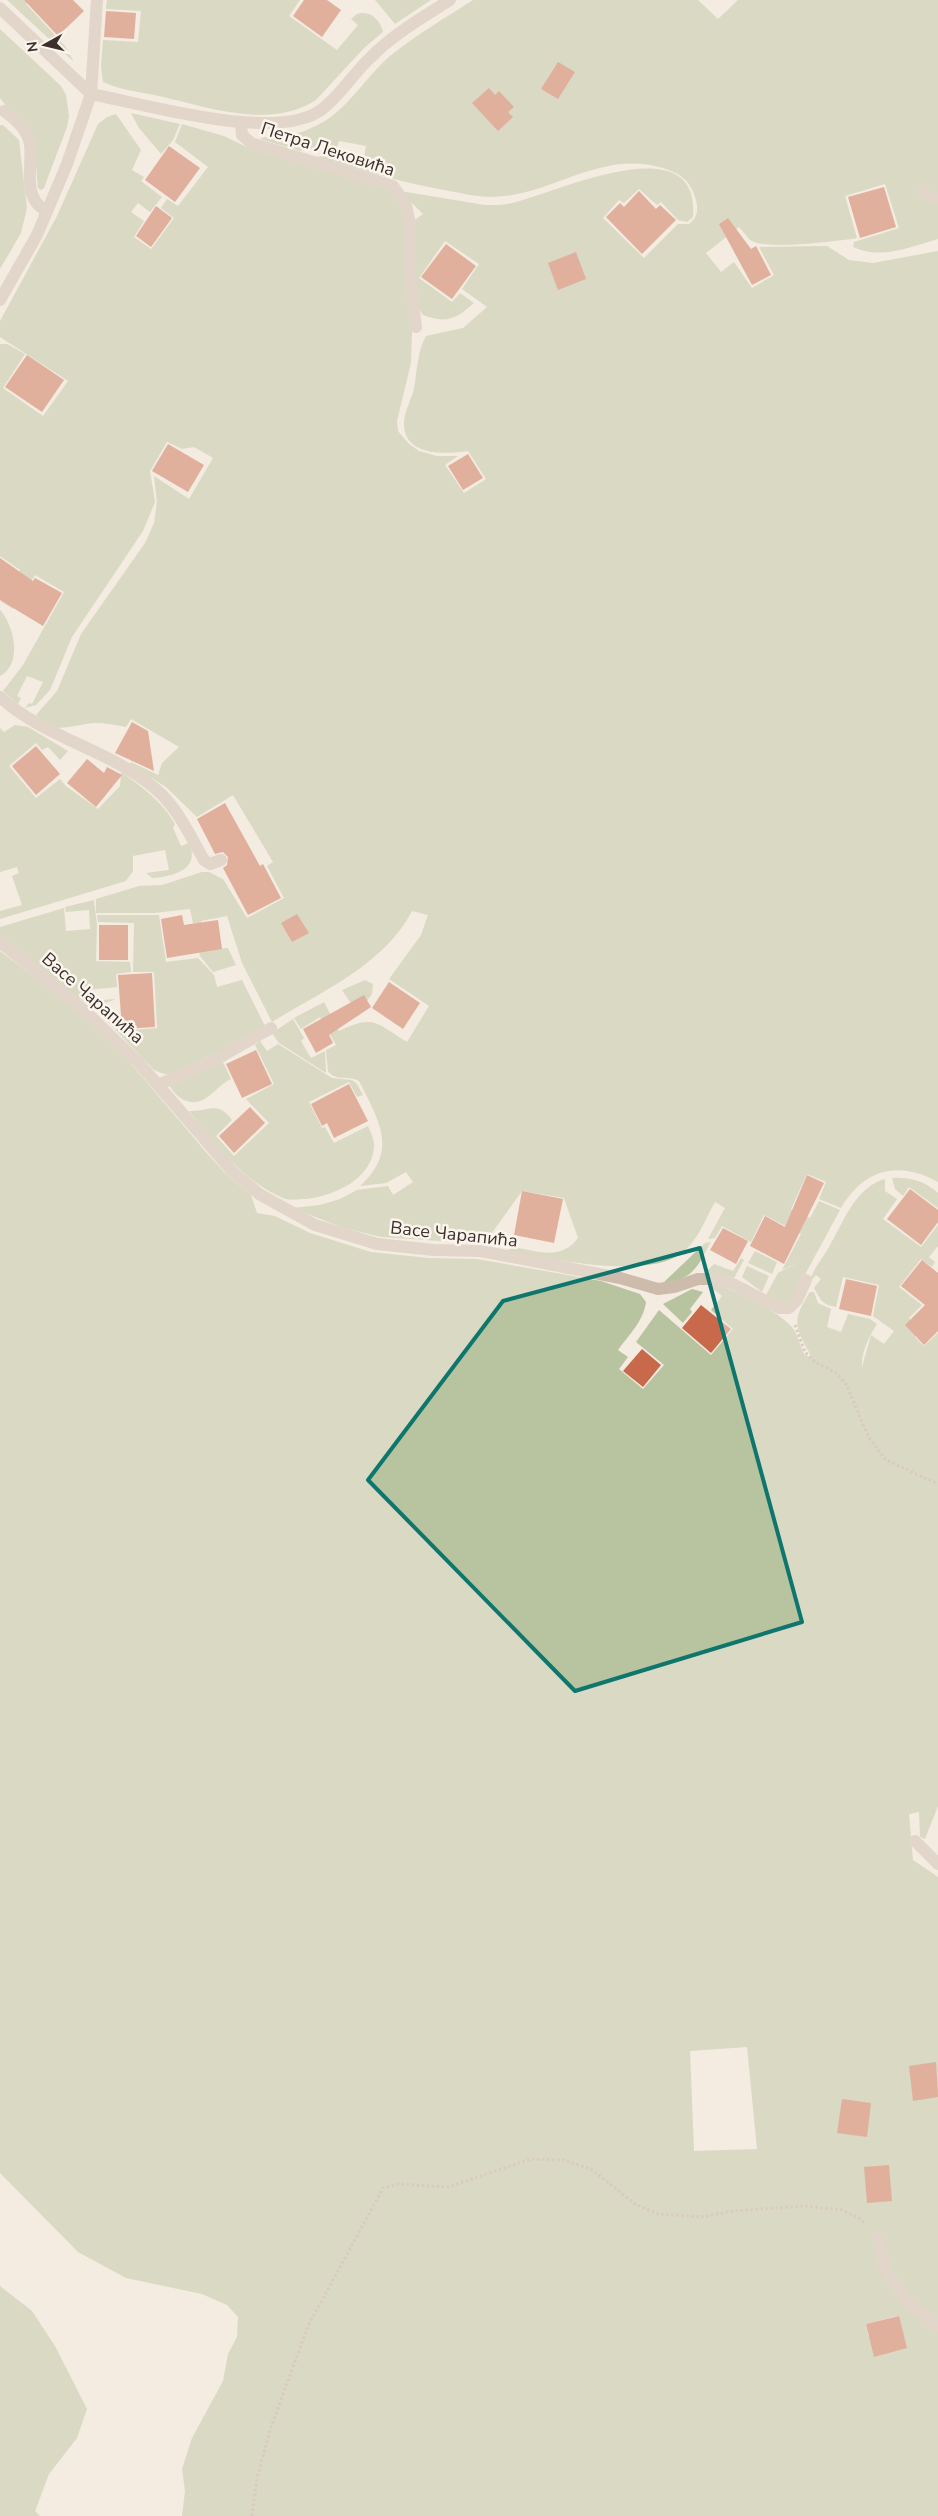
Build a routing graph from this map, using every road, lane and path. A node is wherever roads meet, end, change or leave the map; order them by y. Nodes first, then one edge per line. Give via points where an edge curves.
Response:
1 (97, 0) edge
2 (450, 0) edge
3 (0, 8) edge
4 (91, 94) junction
5 (4, 111) dead end
6 (241, 123) junction
7 (922, 191) dead end
8 (938, 200) edge
9 (47, 211) junction
10 (0, 300) edge
11 (416, 327) dead end
12 (0, 697) edge
13 (221, 860) dead end
14 (0, 942) edge
15 (271, 1028) dead end
16 (158, 1085) junction
17 (806, 1280) dead end
18 (789, 1308) junction
19 (938, 1484) edge
20 (915, 1841) dead end
21 (938, 1864) edge
22 (877, 2238) joint
23 (938, 2326) edge
24 (252, 2516) edge

1 - 4 street
2 - 6 street, Петра Лековића via 370,57 320,111 301,120
3 - 4 street
4 - 6 street, Петра Лековића
4 - 9 street
5 - 9 street via 14,118 30,143 31,192 38,206
6 - 11 street, Петра Лековића via 242,135 251,143 393,186 406,205 409,219 410,278
7 - 8 street
9 - 10 street
12 - 13 street via 30,722 105,758 158,791 172,807 204,860 210,864
14 - 16 street, Васе Чарапића via 86,1012
15 - 16 street via 213,1062
16 - 18 street, Васе Чарапића via 232,1171 259,1194 316,1225 377,1244 481,1251 620,1278 658,1289 698,1279 716,1279 779,1308
17 - 18 street via 797,1300
18 - 19 path via 805,1352 815,1362 836,1372 846,1384 869,1438 886,1460
20 - 21 street
22 - 23 street via 888,2275 912,2304
22 - 24 path via 861,2219 842,2210 805,2206 732,2211 702,2217 658,2214 635,2204 591,2168 563,2160 530,2159 448,2187 399,2184 383,2188 308,2326 271,2426 257,2478

